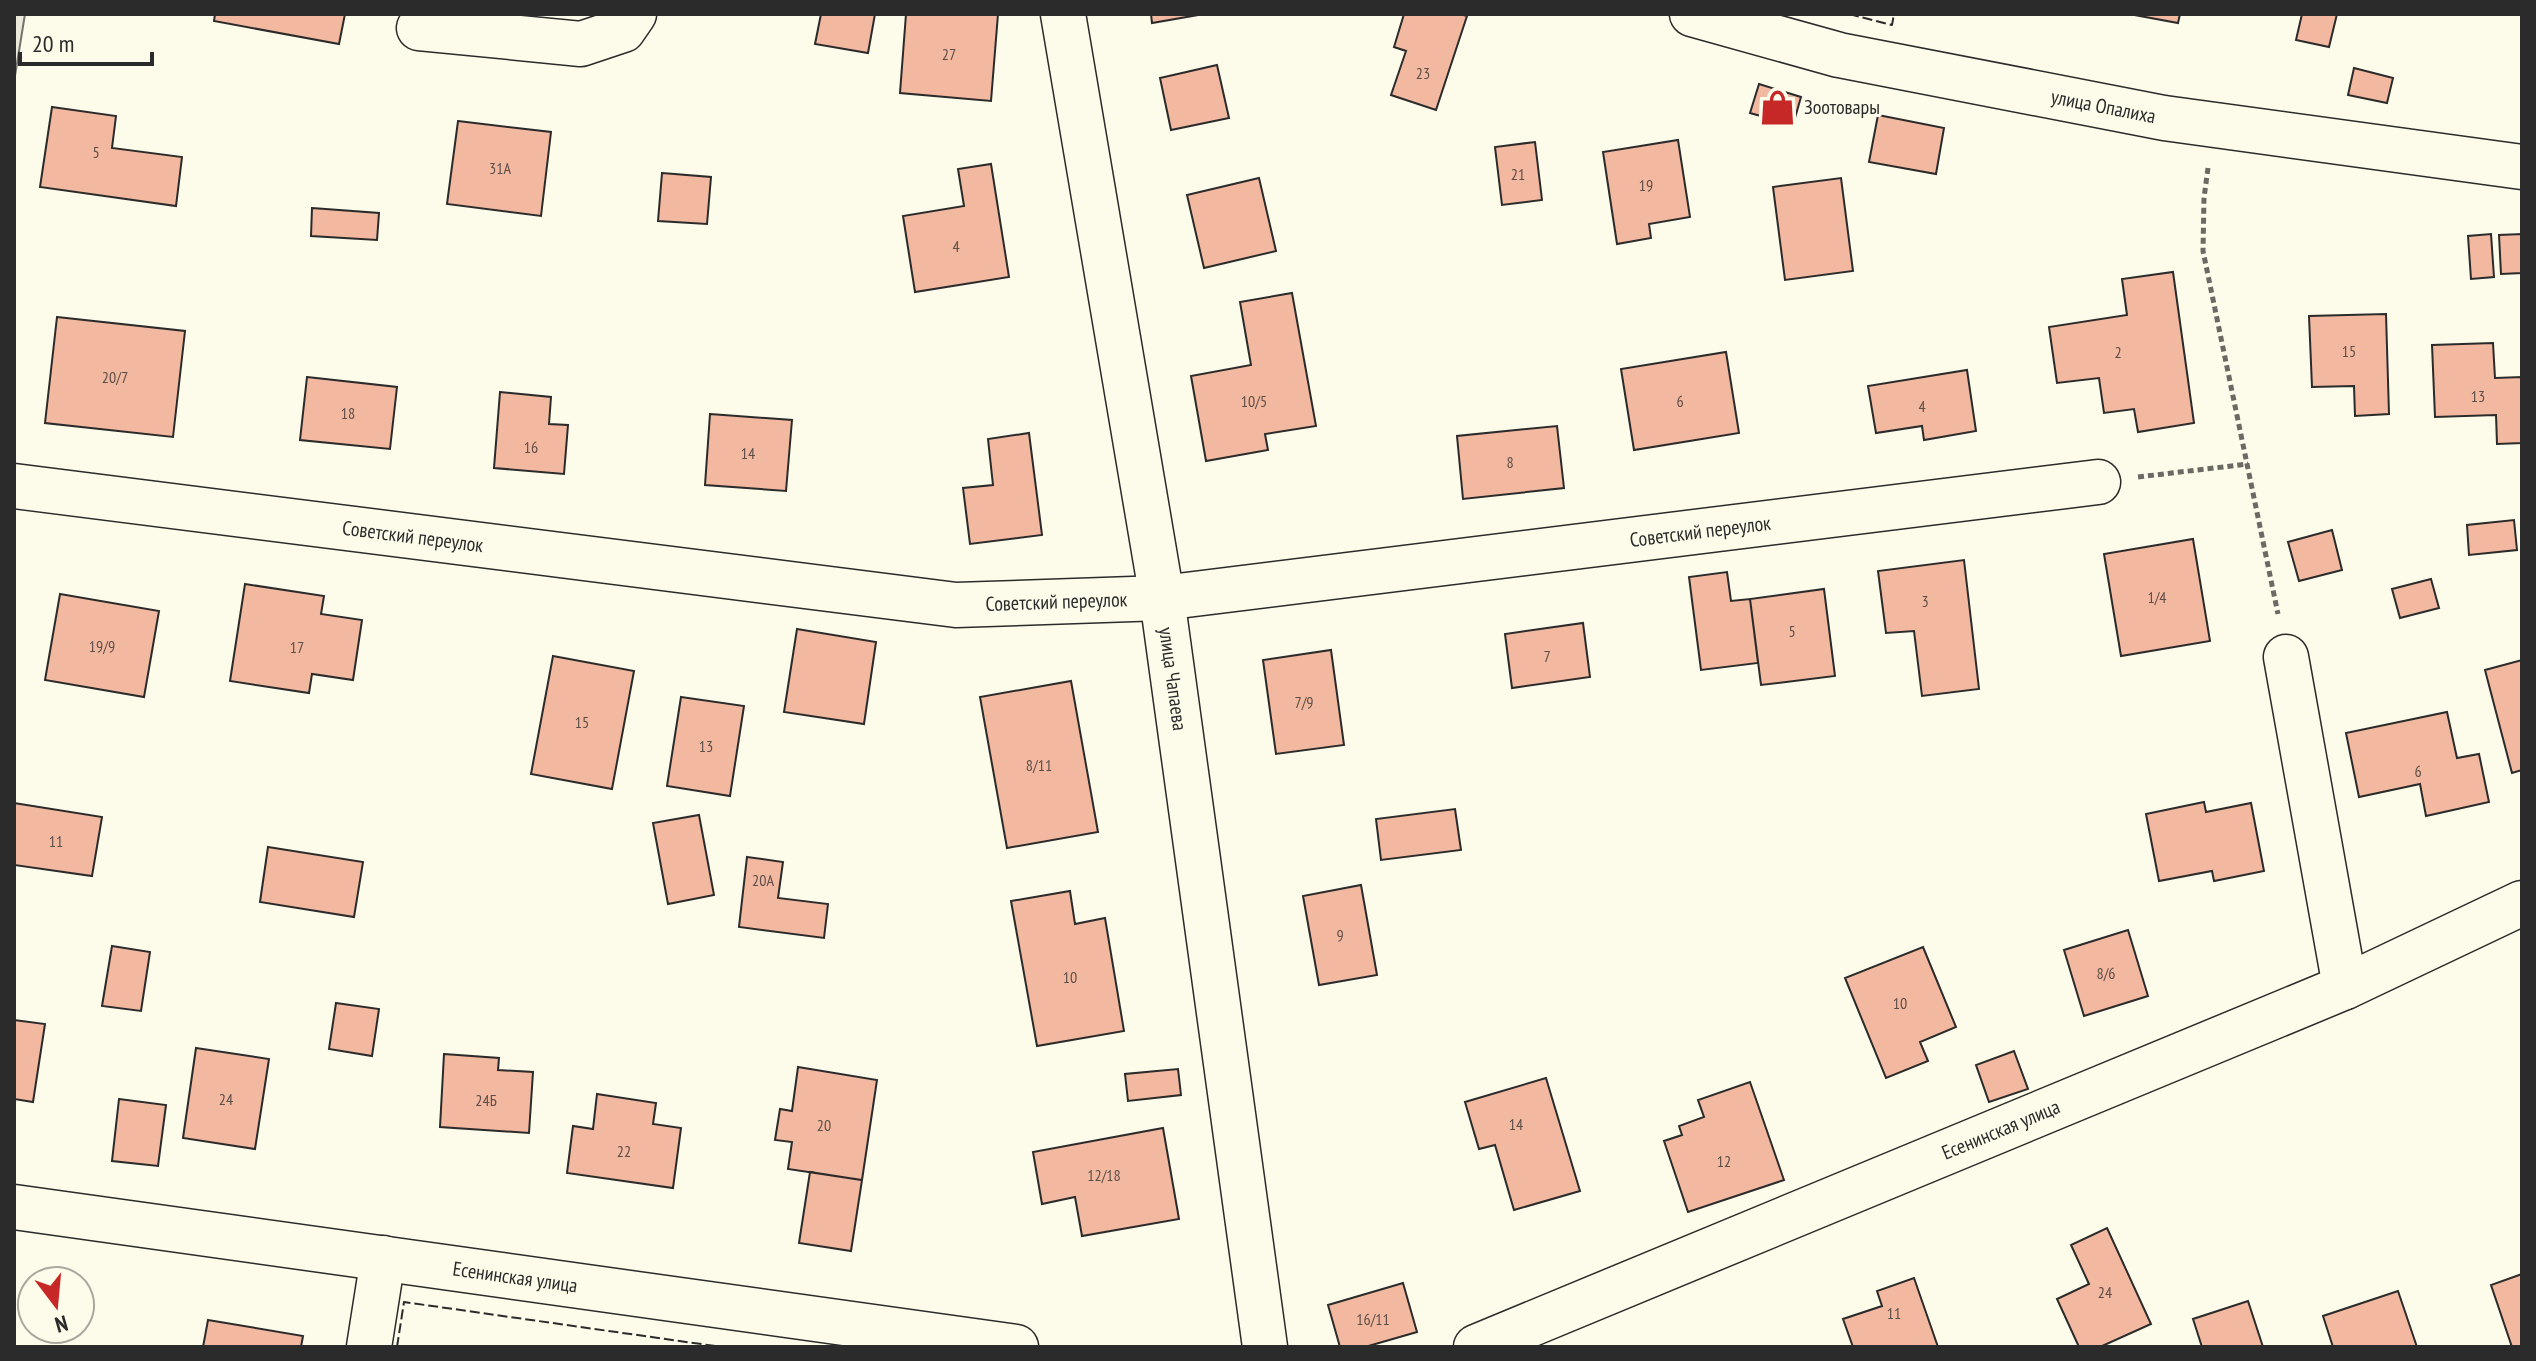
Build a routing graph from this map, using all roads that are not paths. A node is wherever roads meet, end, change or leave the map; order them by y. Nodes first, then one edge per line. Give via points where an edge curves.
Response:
1 (634, 14) edge
2 (1063, 14) edge
3 (1692, 14) edge
4 (419, 28) dead end
5 (2522, 167) edge
6 (2098, 482) road end
7 (14, 486) edge
8 (1162, 598) junction
9 (2286, 657) road end
10 (2522, 903) edge
11 (2345, 987) junction
12 (14, 1207) edge
13 (383, 1258) junction
14 (870, 1337) edge
15 (369, 1347) edge
16 (1016, 1347) edge
17 (1265, 1347) edge
18 (1476, 1347) edge

1 - 4 street via 623,30 581,44
2 - 8 street, улица Чапаева
3 - 5 street, улица Опалиха via 1839,55 2164,118
6 - 8 street, Советский переулок
7 - 8 street, Советский переулок via 956,605
8 - 17 street, улица Чапаева
9 - 11 street
10 - 11 street, Есенинская улица
11 - 18 street, Есенинская улица
12 - 13 street, Есенинская улица
13 - 14 street, Есенинская улица
13 - 15 street
14 - 16 street, Есенинская улица

